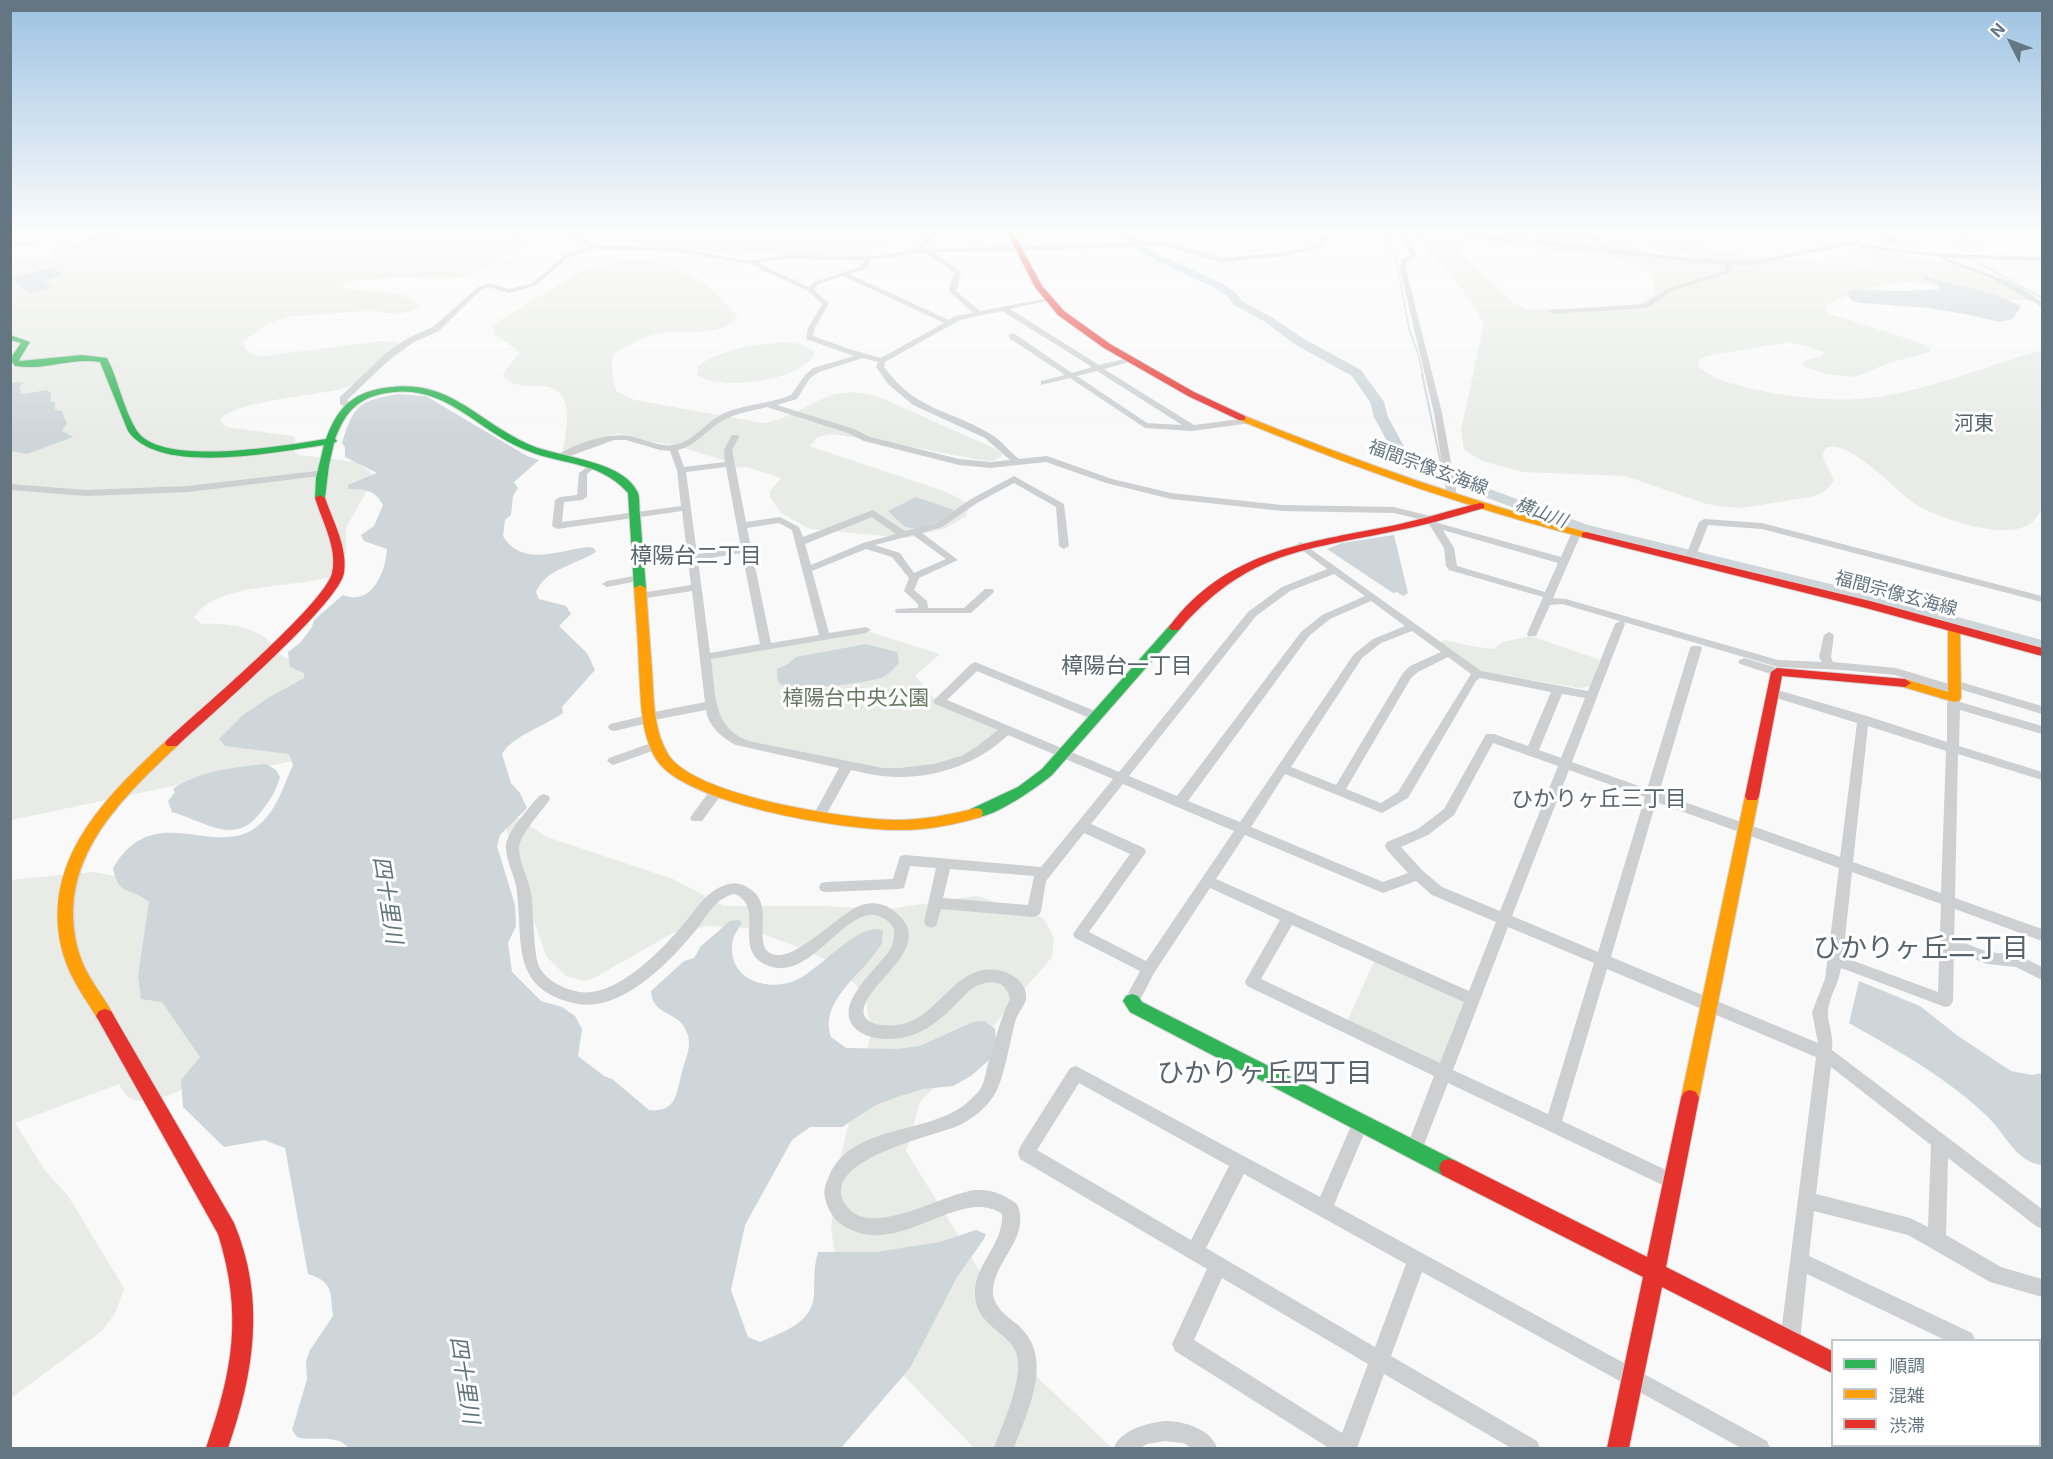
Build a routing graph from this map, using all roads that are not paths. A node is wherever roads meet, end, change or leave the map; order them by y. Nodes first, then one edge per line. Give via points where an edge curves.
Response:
1 (466, 300) edge
2 (822, 300) edge
3 (899, 300) edge
4 (963, 300) edge
5 (1043, 300) edge
6 (1049, 300) edge
7 (1411, 300) edge
8 (1655, 300) edge
9 (1004, 308) junction
10 (1553, 312) dead end
11 (978, 313) junction
12 (949, 323) junction
13 (1012, 336) dead end
14 (10, 337) edge
15 (861, 356) junction
16 (1130, 359) junction
17 (882, 361) junction
18 (1098, 368) junction
19 (1071, 376) junction
20 (1044, 383) dead end
21 (768, 405) junction
22 (349, 406) junction
23 (1248, 421) junction
24 (1192, 428) junction
25 (735, 437) dead end
26 (332, 441) junction
27 (672, 448) junction
28 (559, 457) junction
29 (1016, 461) junction
30 (730, 464) junction
31 (593, 466) junction
32 (681, 470) junction
33 (325, 473) junction
34 (1014, 479) junction
35 (10, 487) edge
36 (1452, 496) junction
37 (1480, 506) junction
38 (686, 508) junction
39 (635, 516) junction
40 (1434, 522) junction
41 (742, 526) junction
42 (915, 532) junction
43 (903, 534) junction
44 (1576, 534) junction
45 (800, 542) junction
46 (1301, 545) junction
47 (866, 546) junction
48 (1064, 546) dead end
49 (746, 550) junction
50 (693, 558) junction
51 (1563, 561) junction
52 (1689, 561) junction
53 (807, 570) junction
54 (1334, 570) junction
55 (915, 576) junction
56 (639, 578) junction
57 (607, 584) dead end
58 (695, 587) junction
59 (989, 591) dead end
60 (640, 596) junction
61 (1371, 597) junction
62 (1547, 599) junction
63 (2043, 599) edge
64 (900, 611) dead end
65 (923, 611) junction
66 (1620, 624) junction
67 (1412, 627) junction
68 (1954, 628) junction
69 (866, 630) dead end
70 (1532, 634) dead end
71 (1829, 635) dead end
72 (825, 637) junction
73 (766, 647) junction
74 (1696, 648) junction
75 (2043, 652) edge
76 (1448, 653) junction
77 (705, 657) junction
78 (1830, 666) junction
79 (1777, 672) junction
80 (1478, 674) junction
81 (1558, 690) junction
82 (1774, 693) junction
83 (1954, 694) junction
84 (1592, 696) junction
85 (711, 705) junction
86 (2043, 710) edge
87 (1096, 716) junction
88 (649, 718) junction
89 (1863, 719) junction
90 (614, 727) dead end
91 (1006, 729) junction
92 (2043, 730) edge
93 (654, 746) junction
94 (1951, 748) junction
95 (1532, 752) junction
96 (1064, 753) junction
97 (613, 760) dead end
98 (1566, 764) junction
99 (847, 765) junction
100 (1284, 769) junction
101 (2043, 776) edge
102 (1120, 777) junction
103 (1339, 790) junction
104 (716, 792) junction
105 (1652, 795) junction
106 (544, 800) dead end
107 (1180, 802) junction
108 (820, 814) junction
109 (697, 818) dead end
110 (1082, 826) junction
111 (1746, 828) junction
112 (1242, 829) junction
113 (944, 863) junction
114 (1845, 864) junction
115 (1044, 872) junction
116 (1418, 875) junction
117 (1207, 881) junction
118 (826, 887) dead end
119 (1946, 900) junction
120 (935, 903) junction
121 (1289, 917) junction
122 (1505, 920) junction
123 (931, 922) dead end
124 (2043, 935) edge
125 (1946, 942) junction
126 (1602, 960) junction
127 (1835, 960) junction
128 (1149, 969) junction
129 (2043, 974) edge
130 (1474, 1000) junction
131 (1132, 1001) joint
132 (1708, 1005) junction
133 (1824, 1053) junction
134 (1445, 1074) junction
135 (1361, 1122) junction
136 (1553, 1125) junction
137 (1940, 1143) junction
138 (1414, 1149) junction
139 (1240, 1163) junction
140 (1673, 1182) junction
141 (1808, 1201) junction
142 (1324, 1208) junction
143 (2043, 1220) edge
144 (1937, 1240) junction
145 (1195, 1251) junction
146 (1417, 1260) junction
147 (1800, 1261) junction
148 (1218, 1265) junction
149 (1654, 1274) junction
150 (2043, 1288) edge
151 (1961, 1339) edge
152 (1790, 1341) junction
153 (1380, 1360) junction
154 (1831, 1361) edge
155 (1631, 1377) junction
156 (217, 1449) edge
157 (1004, 1449) edge
158 (1124, 1449) edge
159 (1207, 1449) edge
160 (1347, 1449) edge
161 (1530, 1449) edge
162 (1618, 1449) edge
163 (1761, 1449) edge

1 - 22 street via 431,333 411,340 389,355 343,399
2 - 15 street via 826,303 808,337
3 - 12 street
4 - 11 street
5 - 9 street
6 - 16 street, 福間宗像玄海線 via 1061,314
7 - 36 street via 1438,413
8 - 10 street via 1647,306
9 - 11 street
9 - 18 street
11 - 12 street
12 - 17 street
13 - 19 street
14 - 26 street via 26,342 14,360 18,364 89,357 105,360 134,434 151,448 197,454
15 - 17 street
15 - 21 street via 815,371 794,397
16 - 18 street
16 - 23 street, 福間宗像玄海線
17 - 29 street via 880,367 885,375 913,402 987,435
18 - 19 street
18 - 24 street
19 - 20 street
19 - 24 street via 1145,425
21 - 27 street via 732,413 701,436
21 - 29 street via 878,442 959,462 991,465
22 - 26 street via 339,418
22 - 28 street via 386,392 428,391 530,448
23 - 24 street
23 - 36 street, 福間宗像玄海線
25 - 30 street via 728,450
26 - 33 street
27 - 28 street via 618,436
27 - 32 street
28 - 31 street
29 - 34 street
29 - 40 street via 1053,461 1170,496 1282,508 1394,510
30 - 32 street
30 - 41 street
31 - 39 street via 626,482 633,493
31 - 39 street via 583,473 582,497 560,500 557,526
32 - 38 street
33 - 35 street via 188,489 86,493
33 - 156 street via 320,506 340,563 334,582 307,615 125,788 79,850 63,899 64,938 72,958 227,1230 240,1272 243,1312 238,1369
34 - 42 street via 946,522
34 - 48 street via 1061,506
36 - 37 street, 福間宗像玄海線
37 - 40 street
37 - 44 street, 福間宗像玄海線
38 - 39 street
38 - 50 street
39 - 56 street
40 - 46 street
40 - 51 street
40 - 62 street via 1449,548 1453,568
41 - 45 street via 780,520 796,529
41 - 49 street
42 - 43 street
42 - 55 street via 953,560
43 - 45 street via 873,513
43 - 47 street
44 - 51 street
44 - 52 street, 福間宗像玄海線
45 - 53 street
46 - 54 street
46 - 87 street via 1235,571 1212,588
47 - 53 street
47 - 55 street via 896,555
49 - 50 street
49 - 73 street
50 - 58 street
51 - 62 street
52 - 63 street via 1704,522 1762,526
52 - 68 street, 福間宗像玄海線
53 - 72 street
54 - 61 street
54 - 102 street via 1286,589 1252,614
55 - 65 street via 909,591 923,603
56 - 57 street
56 - 60 street
58 - 60 street
58 - 77 street
59 - 65 street via 967,611
60 - 88 street
61 - 67 street
61 - 107 street via 1326,616 1305,633
62 - 66 street
62 - 70 street
62 - 78 street via 1778,663
64 - 65 street
66 - 74 street
66 - 84 street
67 - 76 street
67 - 100 street via 1377,641 1358,656
68 - 75 street, 福間宗像玄海線
68 - 83 street
69 - 72 street
71 - 78 street via 1825,657
72 - 73 street
73 - 77 street
74 - 79 street
74 - 105 street
76 - 80 street
76 - 103 street via 1407,676
77 - 85 street
78 - 83 street via 1896,672
79 - 82 street
79 - 83 street via 1888,679
80 - 81 street
80 - 103 street via 1403,795 1382,808
81 - 84 street
81 - 95 street
82 - 89 street
82 - 111 street
83 - 86 street
83 - 92 street
83 - 94 street
84 - 98 street
85 - 88 street
85 - 99 street via 722,731 744,744
87 - 91 street via 975,666 939,701
87 - 96 street
88 - 90 street
88 - 93 street
89 - 94 street
89 - 114 street
91 - 96 street
91 - 99 street via 978,753 955,765 929,771 883,772
93 - 97 street
93 - 104 street via 685,780
94 - 101 street
94 - 119 street
95 - 98 street
95 - 116 street via 1490,737 1449,812 1423,832 1392,846
96 - 102 street
96 - 108 street via 1018,794 949,820 893,825
98 - 105 street
98 - 122 street
99 - 108 street
100 - 103 street
100 - 112 street
102 - 107 street
102 - 110 street
104 - 108 street
104 - 109 street
105 - 111 street
105 - 126 street
106 - 157 street via 515,837 512,847 524,890 531,964 535,974 557,992 596,999 618,990 680,938 716,895 736,888 753,901 758,918 754,942 757,950 772,961 801,956 863,910 880,909 897,920 903,935 900,946 856,1004 856,1018 868,1029 901,1033 926,1023 972,980 999,976 1014,984 1016,1006 984,1098 974,1108 940,1125 866,1151 842,1169 833,1187 837,1208 858,1224 871,1226 908,1222 956,1203 986,1197 996,1198 1011,1210 1008,1239 986,1277 984,1293 985,1306 993,1317 1025,1348 1028,1365
107 - 112 street
110 - 115 street
110 - 128 street via 1139,852 1080,934
111 - 114 street
111 - 132 street
112 - 116 street via 1383,888
112 - 117 street
113 - 115 street
113 - 118 street via 905,860 899,884
113 - 120 street
114 - 119 street
114 - 127 street
115 - 120 street via 1039,879 1034,911
116 - 122 street via 1437,891
117 - 121 street
117 - 128 street
119 - 124 street
119 - 125 street
120 - 123 street
121 - 130 street
121 - 134 street via 1252,982
122 - 126 street
122 - 130 street
125 - 127 street via 1945,1001
125 - 129 street via 1987,958 2019,961
126 - 132 street
126 - 136 street
127 - 133 street via 1820,1012 1826,1038
128 - 131 street
130 - 134 street
131 - 135 street via 1136,1008
132 - 133 street
132 - 140 street
133 - 137 street
133 - 141 street
134 - 136 street
134 - 138 street
135 - 138 street
135 - 142 street
136 - 140 street
137 - 143 street
137 - 144 street
138 - 149 street
139 - 142 street
139 - 145 street
139 - 145 street via 1076,1073 1026,1153
140 - 149 street
141 - 144 street via 1910,1227
141 - 147 street
142 - 146 street
144 - 150 street via 1997,1275
145 - 148 street
146 - 153 street
146 - 155 street
147 - 151 street
147 - 152 street
148 - 153 street
148 - 160 street via 1182,1344
149 - 152 street
149 - 155 street
152 - 154 street
153 - 160 street
153 - 161 street
155 - 162 street
155 - 163 street
158 - 159 street via 1157,1431 1176,1431 1192,1436

